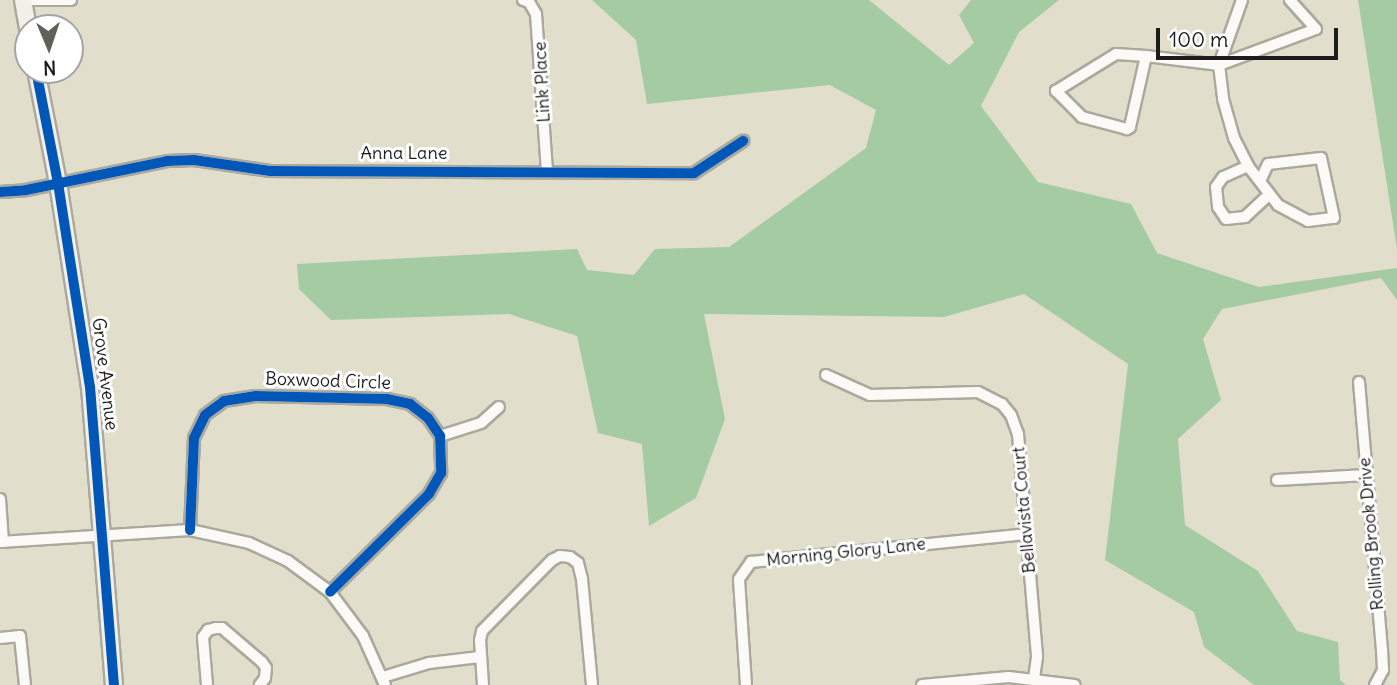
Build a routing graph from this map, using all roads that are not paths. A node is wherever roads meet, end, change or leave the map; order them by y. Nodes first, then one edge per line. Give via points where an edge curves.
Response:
1 (23, 0) edge
2 (71, 0) edge
3 (523, 0) edge
4 (1242, 0) edge
5 (1290, 0) edge
6 (1146, 56) junction
7 (1219, 65) junction
8 (39, 84) edge
9 (743, 141) dead end
10 (1248, 166) junction
11 (547, 171) junction
12 (1260, 181) junction
13 (58, 183) junction
14 (0, 192) edge
15 (1269, 195) junction
16 (826, 375) dead end
17 (1359, 382) dead end
18 (499, 407) dead end
19 (440, 436) junction
20 (1366, 475) junction
21 (1277, 480) dead end
22 (0, 499) edge
23 (190, 530) junction
24 (1026, 534) junction
25 (103, 536) junction
26 (2, 542) edge
27 (330, 592) junction
28 (0, 638) edge
29 (481, 657) junction
30 (1034, 678) junction
31 (384, 681) edge
32 (24, 685) edge
33 (114, 685) edge
34 (207, 685) edge
35 (260, 685) edge
36 (483, 685) edge
37 (592, 685) edge
38 (746, 685) edge
39 (922, 685) edge
40 (1075, 685) edge
41 (1375, 685) edge

1 - 2 street
3 - 11 street, Link Place via 537,14
4 - 7 street
5 - 7 street via 1316,29
6 - 6 street via 1116,54 1056,91 1082,117 1127,129
6 - 7 street
7 - 10 street via 1234,138
8 - 13 street, Grove Avenue
9 - 11 street, Anna Lane via 694,173
10 - 12 street
10 - 15 street via 1223,177 1216,187 1218,208 1226,219 1245,217
11 - 13 street, Anna Lane via 270,171 194,160 167,161
12 - 15 street
12 - 15 street via 1268,164 1321,158 1334,218 1308,221
13 - 14 street, Anna Lane
13 - 25 street, Grove Avenue via 90,387
16 - 24 street, Bellavista Court via 870,395 978,392 1002,404 1018,434
17 - 20 street, Rolling Brook Drive
18 - 19 street via 481,423
19 - 23 street, Boxwood Circle via 419,410 387,399 256,396 224,401 205,415 194,439
19 - 27 street via 440,474 429,494
20 - 21 street
20 - 41 street, Rolling Brook Drive via 1382,650 1382,670
22 - 26 street
23 - 25 street
23 - 27 street via 269,551
24 - 30 street, Bellavista Court via 1037,657
24 - 38 street, Morning Glory Lane via 751,562 739,579
25 - 26 street
25 - 33 street, Grove Avenue
27 - 31 street via 352,617
28 - 32 street via 20,636
29 - 31 street via 429,663
29 - 36 street
29 - 37 street via 482,631 552,560 570,557 578,563 582,579
30 - 39 street
30 - 40 street
34 - 35 street via 204,637 216,628 222,628 262,662 266,668

